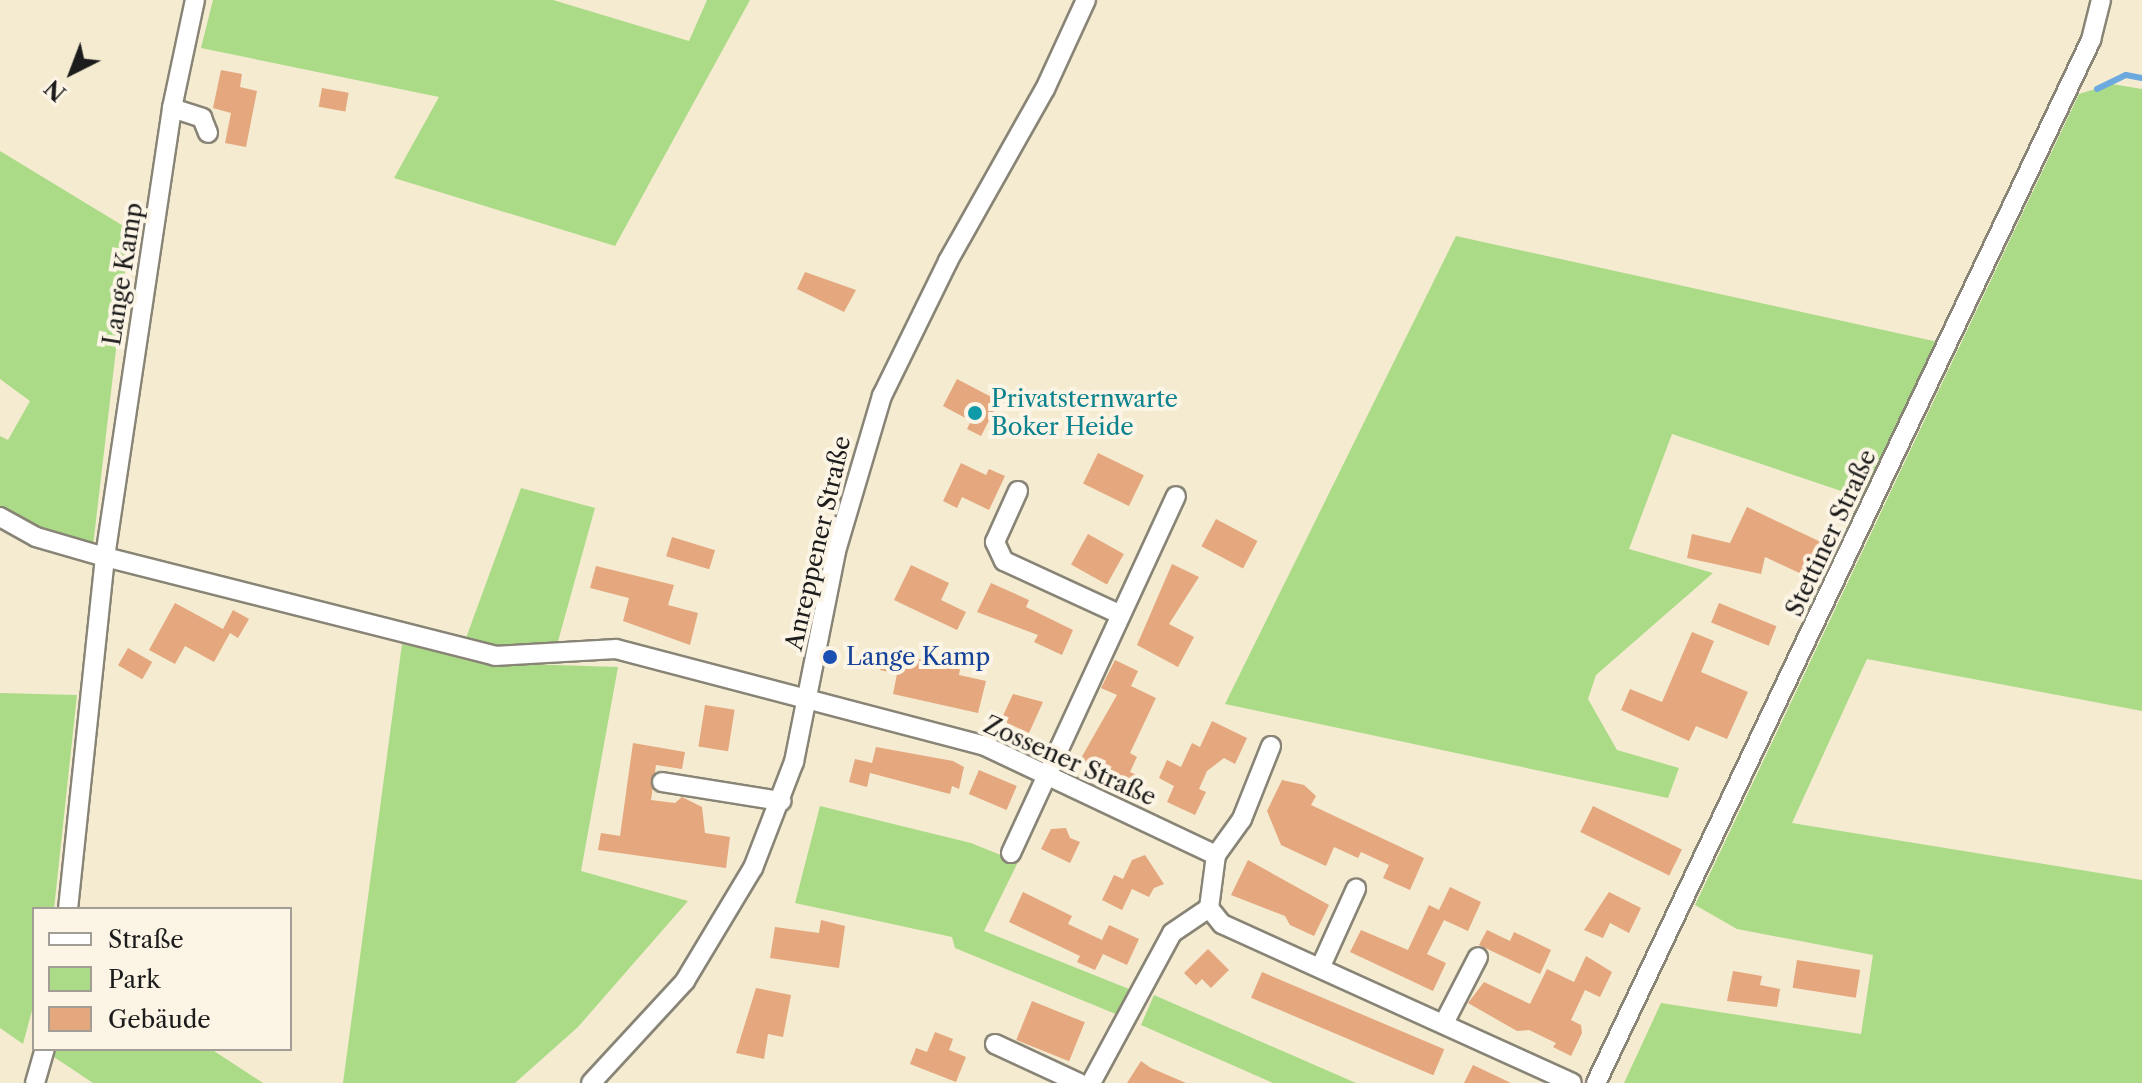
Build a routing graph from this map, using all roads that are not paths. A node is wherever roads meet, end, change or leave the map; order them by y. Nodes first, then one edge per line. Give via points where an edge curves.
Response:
1 (195, 0) edge
2 (1086, 0) edge
3 (2101, 4) edge
4 (172, 108) junction
5 (208, 133) dead end
6 (1018, 491) dead end
7 (1176, 496) dead end
8 (0, 517) edge
9 (105, 557) junction
10 (1119, 614) junction
11 (807, 699) junction
12 (1271, 746) dead end
13 (1047, 772) junction
14 (662, 782) dead end
15 (781, 801) junction
16 (1011, 853) dead end
17 (1216, 855) junction
18 (1356, 889) dead end
19 (68, 907) edge
20 (1209, 908) junction
21 (1478, 957) dead end
22 (1321, 966) junction
23 (1444, 1023) junction
24 (995, 1044) dead end
25 (44, 1051) edge
26 (35, 1083) edge
27 (591, 1083) edge
28 (1079, 1083) edge
29 (1091, 1083) edge
30 (1572, 1083) edge
31 (1596, 1083) edge

1 - 4 street, Lange Kamp
2 - 11 street, Anreppener Straße via 1045,89 948,261 882,396 836,551
3 - 31 street, Stettiner Straße via 2084,54
4 - 5 street via 202,118
4 - 9 street, Lange Kamp
6 - 10 street via 995,542 1004,561
7 - 10 street
8 - 9 street via 36,537
9 - 11 street via 495,656 616,649
9 - 19 street, Lange Kamp
10 - 13 street
11 - 13 street, Zossener Straße via 983,745
11 - 15 street, Anreppener Straße
12 - 17 street via 1242,819
13 - 16 street
13 - 17 street, Zossener Straße
14 - 15 street
15 - 27 street, Anreppener Straße via 726,920 685,981
17 - 20 street
18 - 22 street
20 - 22 street via 1222,924
20 - 29 street via 1172,933
21 - 23 street
22 - 23 street
23 - 30 street
24 - 28 street
25 - 26 street

